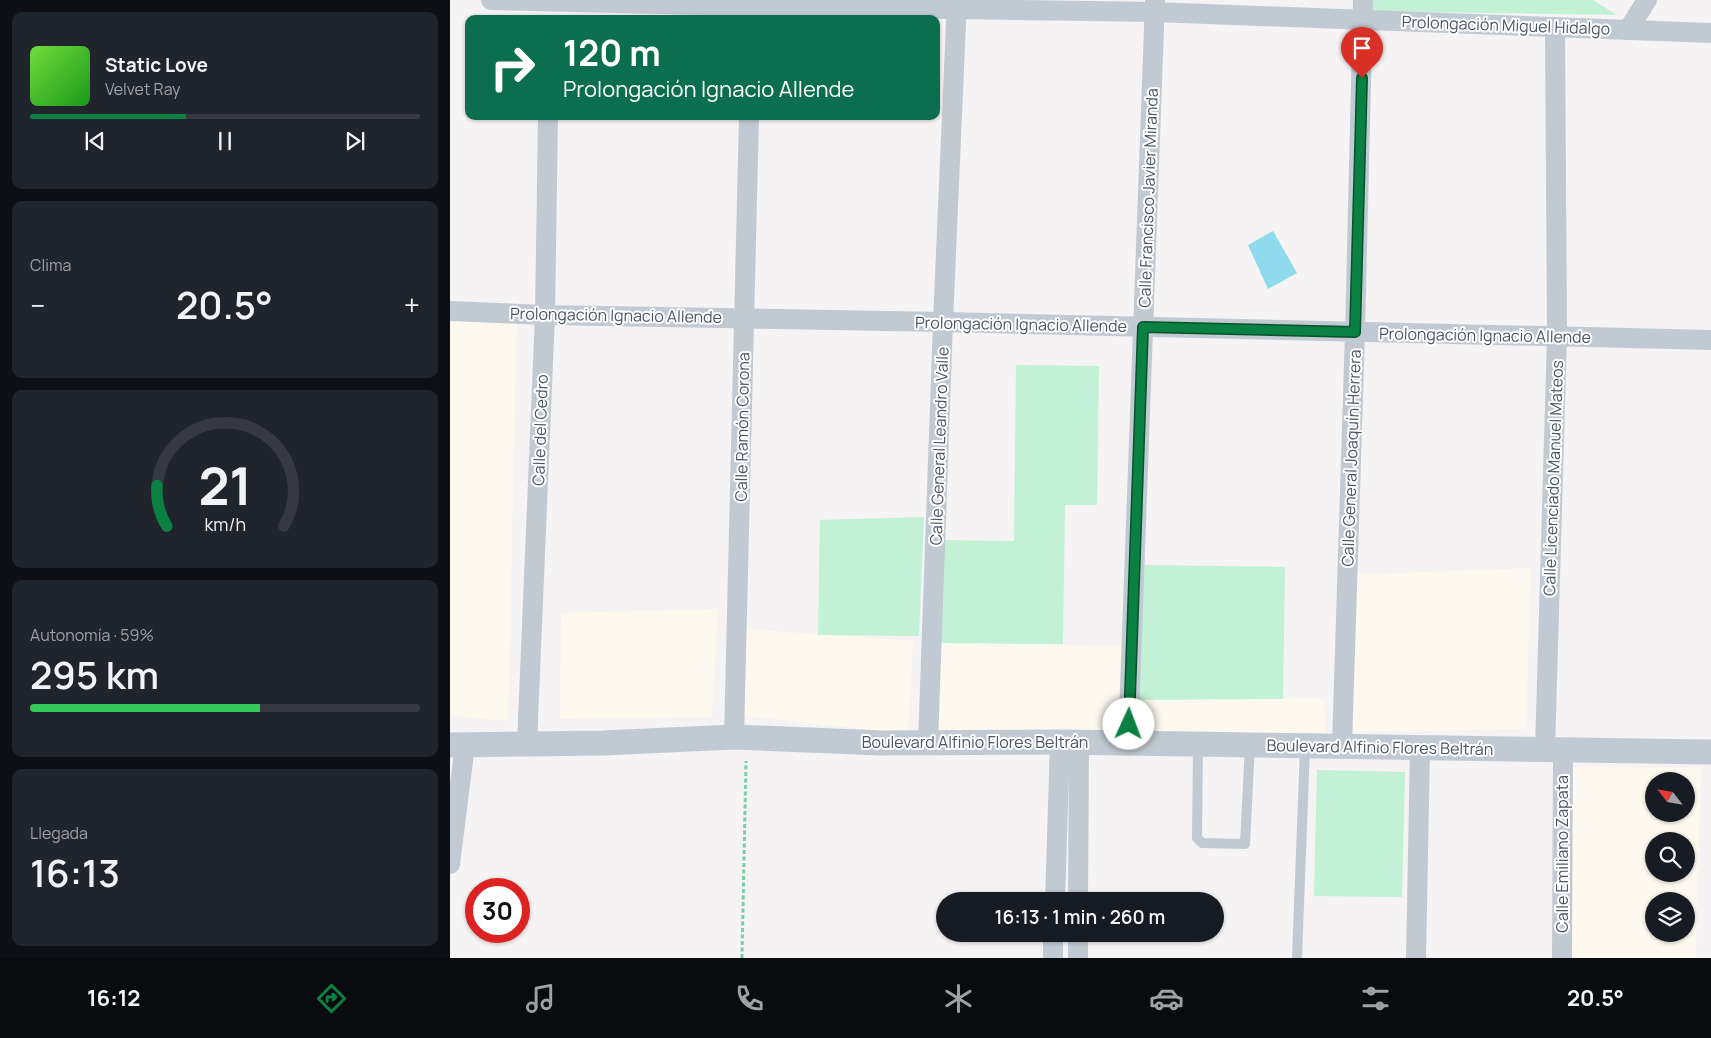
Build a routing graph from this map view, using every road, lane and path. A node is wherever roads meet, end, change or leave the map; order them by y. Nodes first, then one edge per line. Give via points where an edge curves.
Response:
1 (491, 0) edge
2 (1647, 0) edge
3 (957, 4) edge
4 (1155, 6) edge
5 (550, 7) edge
6 (751, 8) edge
7 (1363, 10) edge
8 (1554, 27) junction
9 (1628, 30) junction
10 (1711, 33) edge
11 (548, 120) edge
12 (749, 120) edge
13 (450, 311) edge
14 (545, 315) junction
15 (744, 317) junction
16 (943, 322) junction
17 (1143, 327) junction
18 (1355, 332) junction
19 (1557, 336) junction
20 (1711, 340) edge
21 (740, 737) junction
22 (1069, 742) junction
23 (928, 743) junction
24 (1128, 743) junction
25 (527, 744) junction
26 (1198, 744) junction
27 (458, 745) edge
28 (1250, 745) junction
29 (1305, 746) junction
30 (1342, 746) junction
31 (1420, 748) junction
32 (1554, 750) junction
33 (1711, 752) edge
34 (450, 864) edge
35 (1055, 892) edge
36 (1077, 892) edge
37 (1053, 942) edge
38 (1078, 942) edge
39 (742, 958) edge
40 (1053, 958) edge
41 (1078, 958) edge
42 (1298, 958) edge
43 (1416, 958) edge
44 (1562, 958) edge

1 - 5 street, Prolongación Miguel Hidalgo
2 - 9 street
3 - 4 street, Prolongación Miguel Hidalgo
3 - 6 street, Prolongación Miguel Hidalgo
3 - 16 street, Calle General Leandro Valle
4 - 7 street, Prolongación Miguel Hidalgo
4 - 17 street, Calle Francisco Javier Miranda
5 - 6 street, Prolongación Miguel Hidalgo
7 - 8 street, Prolongación Miguel Hidalgo
7 - 18 street, Calle General Joaquín Herrera
8 - 9 street, Prolongación Miguel Hidalgo
8 - 19 street, Calle Licenciado Manuel Mateos
9 - 10 street, Prolongación Miguel Hidalgo
11 - 14 street, Calle del Cedro
12 - 15 street, Calle Ramón Corona
13 - 14 street, Prolongación Ignacio Allende
14 - 15 street, Prolongación Ignacio Allende
14 - 25 street, Calle del Cedro
15 - 16 street, Prolongación Ignacio Allende
15 - 21 street, Calle Ramón Corona
16 - 17 street, Prolongación Ignacio Allende
16 - 23 street, Calle General Leandro Valle
17 - 18 street, Prolongación Ignacio Allende
17 - 24 street, Calle Francisco Javier Miranda
18 - 19 street, Prolongación Ignacio Allende
18 - 30 street, Calle General Joaquín Herrera
19 - 20 street, Prolongación Ignacio Allende
19 - 32 street, Calle Licenciado Manuel Mateos
21 - 23 street, Boulevard Alfinio Flores Beltrán
21 - 25 street, Boulevard Alfinio Flores Beltrán
21 - 39 path
22 - 23 street, Boulevard Alfinio Flores Beltrán
22 - 24 street, Boulevard Alfinio Flores Beltrán
22 - 35 street
22 - 36 street
24 - 26 street, Boulevard Alfinio Flores Beltrán
25 - 27 street, Boulevard Alfinio Flores Beltrán
26 - 28 street, Boulevard Alfinio Flores Beltrán
26 - 28 lane via 1197,838 1202,843 1245,844
27 - 34 street
28 - 29 street, Boulevard Alfinio Flores Beltrán
29 - 30 street, Boulevard Alfinio Flores Beltrán
29 - 42 lane
30 - 31 street, Boulevard Alfinio Flores Beltrán
31 - 32 street, Boulevard Alfinio Flores Beltrán
31 - 43 street
32 - 33 street, Boulevard Alfinio Flores Beltrán
32 - 44 street, Calle Emiliano Zapata
37 - 40 street
38 - 41 street

